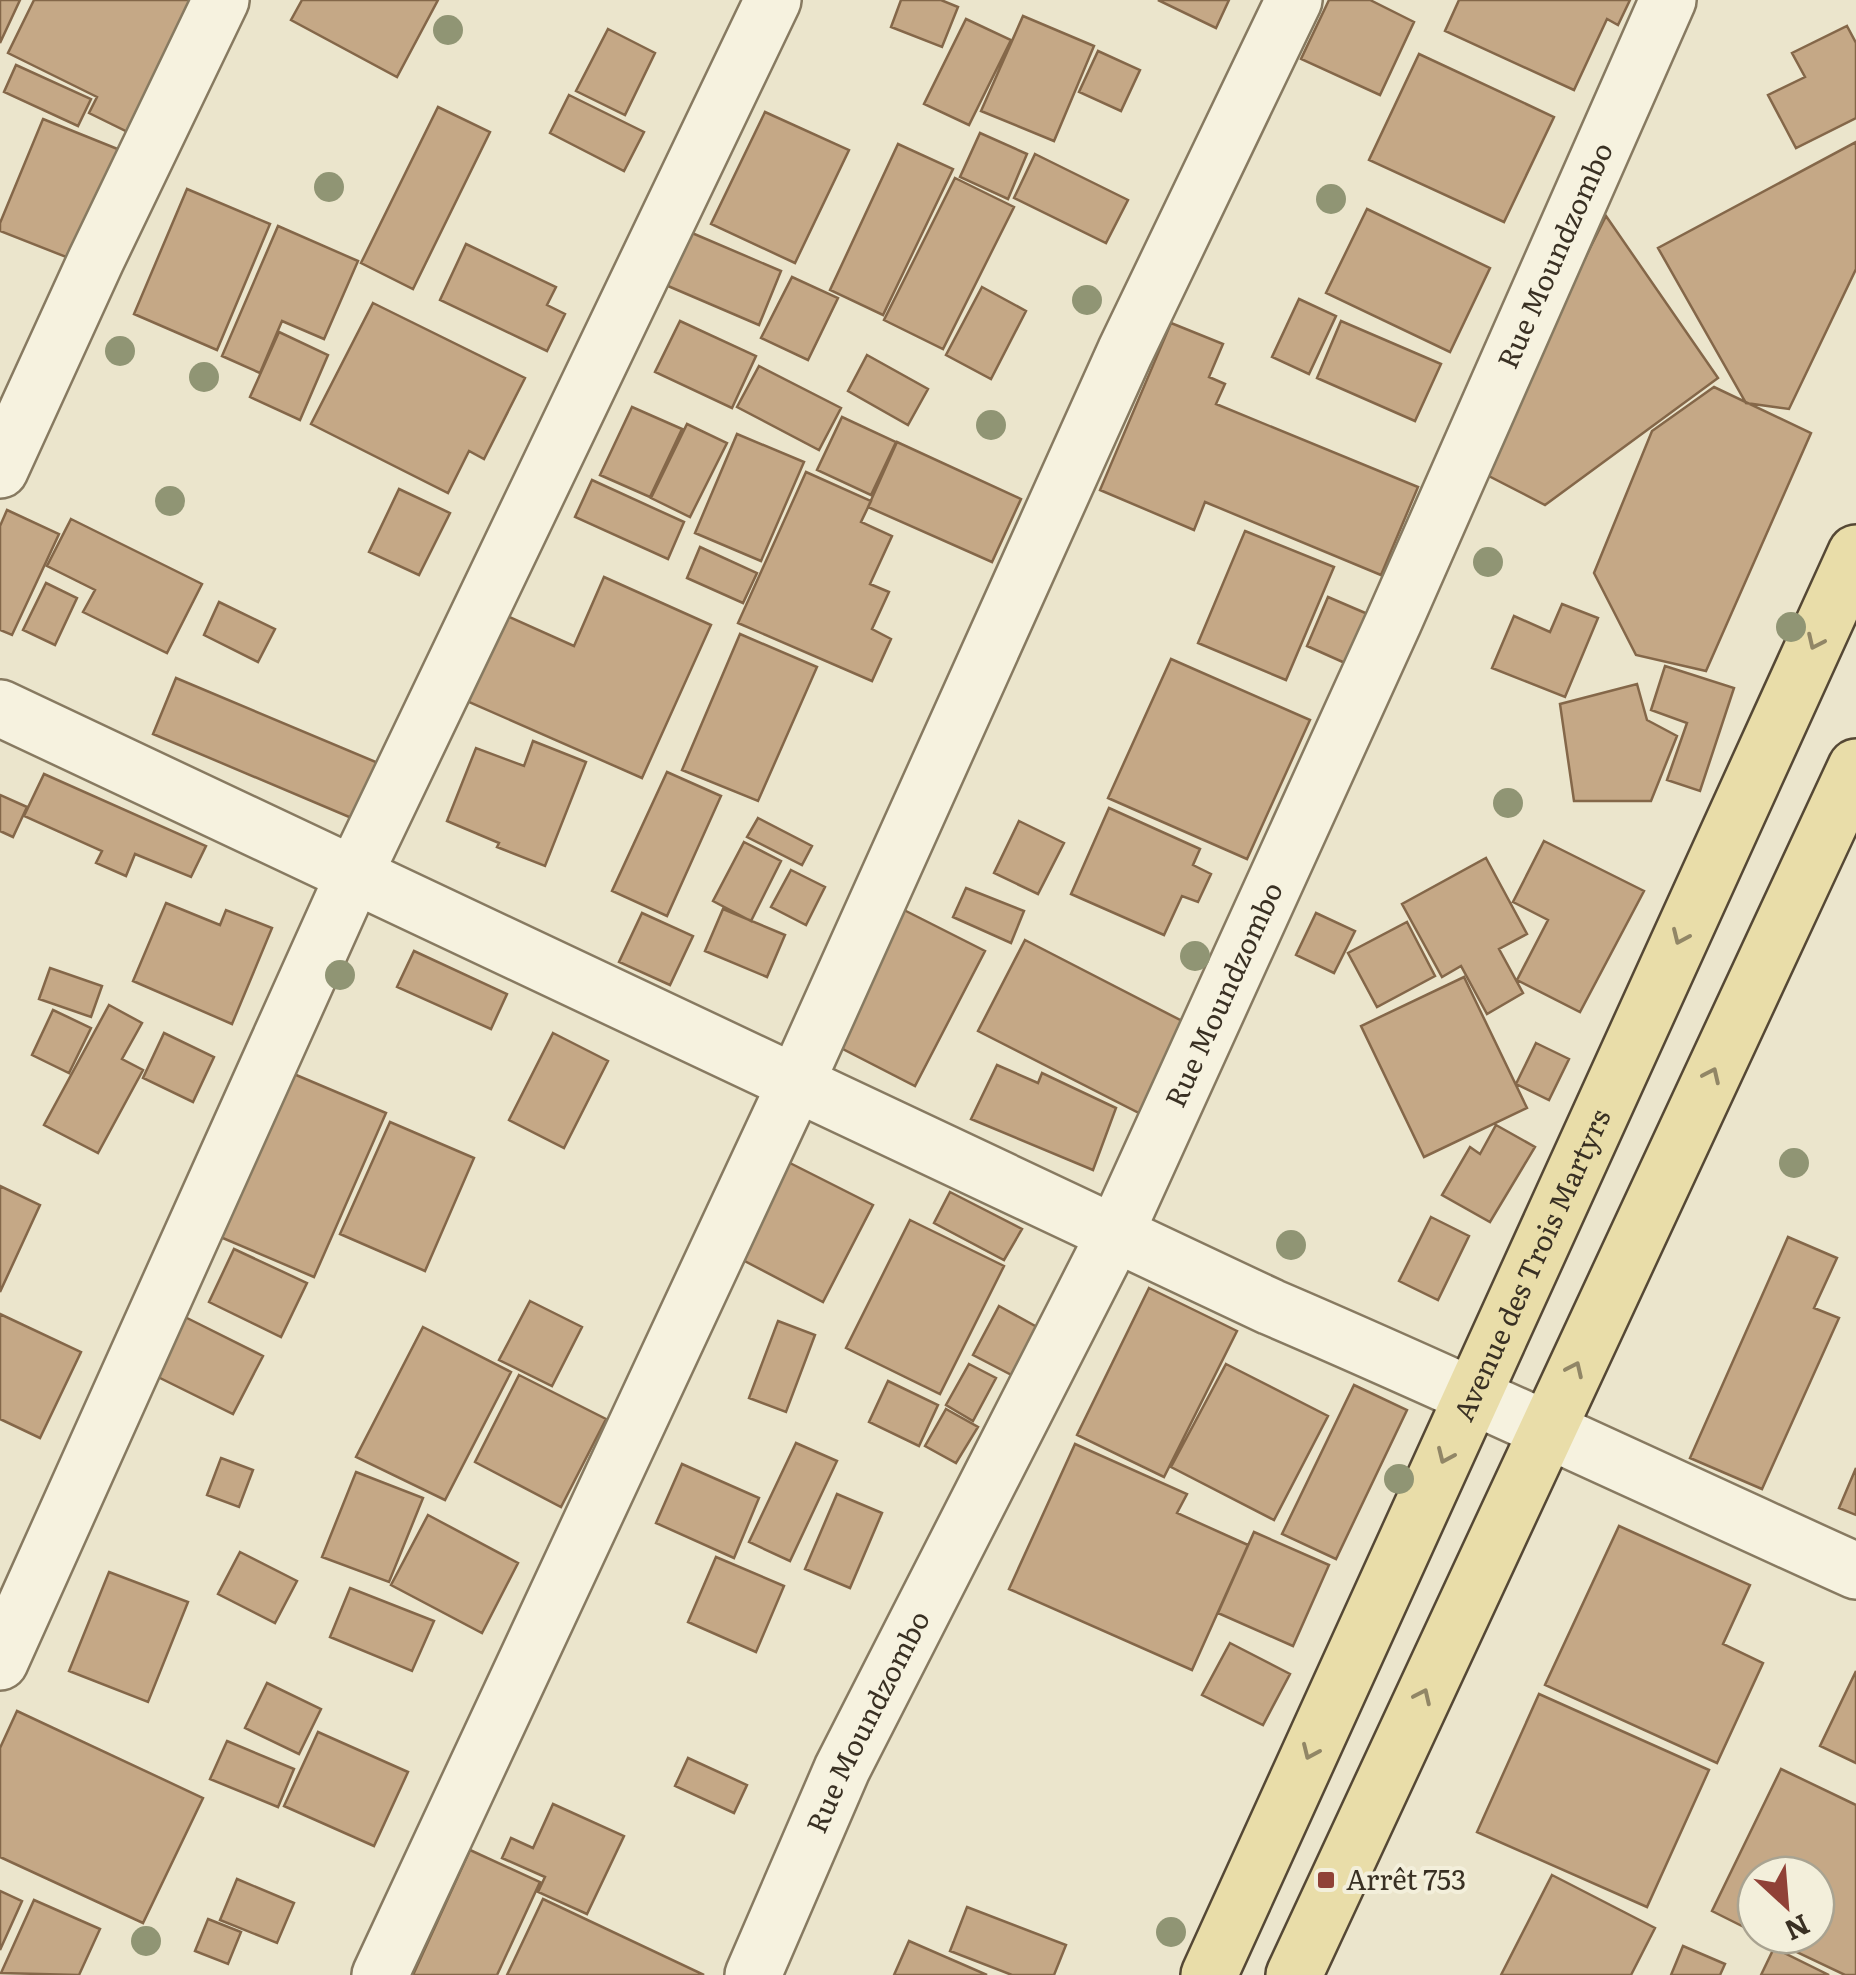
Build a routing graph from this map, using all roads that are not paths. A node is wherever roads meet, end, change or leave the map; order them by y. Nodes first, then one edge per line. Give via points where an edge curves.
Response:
1 (221, 0) edge
2 (773, 0) edge
3 (1294, 0) edge
4 (1668, 0) edge
5 (0, 470) edge
6 (1856, 553) edge
7 (0, 708) edge
8 (1856, 768) edge
9 (353, 877) junction
10 (795, 1085) junction
11 (1116, 1232) junction
12 (1473, 1394) junction
13 (1546, 1431) junction
14 (1856, 1571) edge
15 (0, 1662) edge
16 (380, 1975) edge
17 (753, 1975) edge
18 (1210, 1975) edge
19 (1294, 1975) edge

1 - 5 street
2 - 9 street
3 - 10 street via 1125,352
4 - 11 street, Rue Moundzombo
6 -> 12 main road, Avenue des Trois Martyrs
7 - 9 street
13 -> 8 main road
9 - 10 street
9 - 15 street
10 - 11 street
10 - 16 street
11 - 12 street
11 - 17 street, Rue Moundzombo via 842,1769
12 - 13 street
12 -> 18 main road, Avenue des Trois Martyrs
13 - 14 street
19 -> 13 main road

